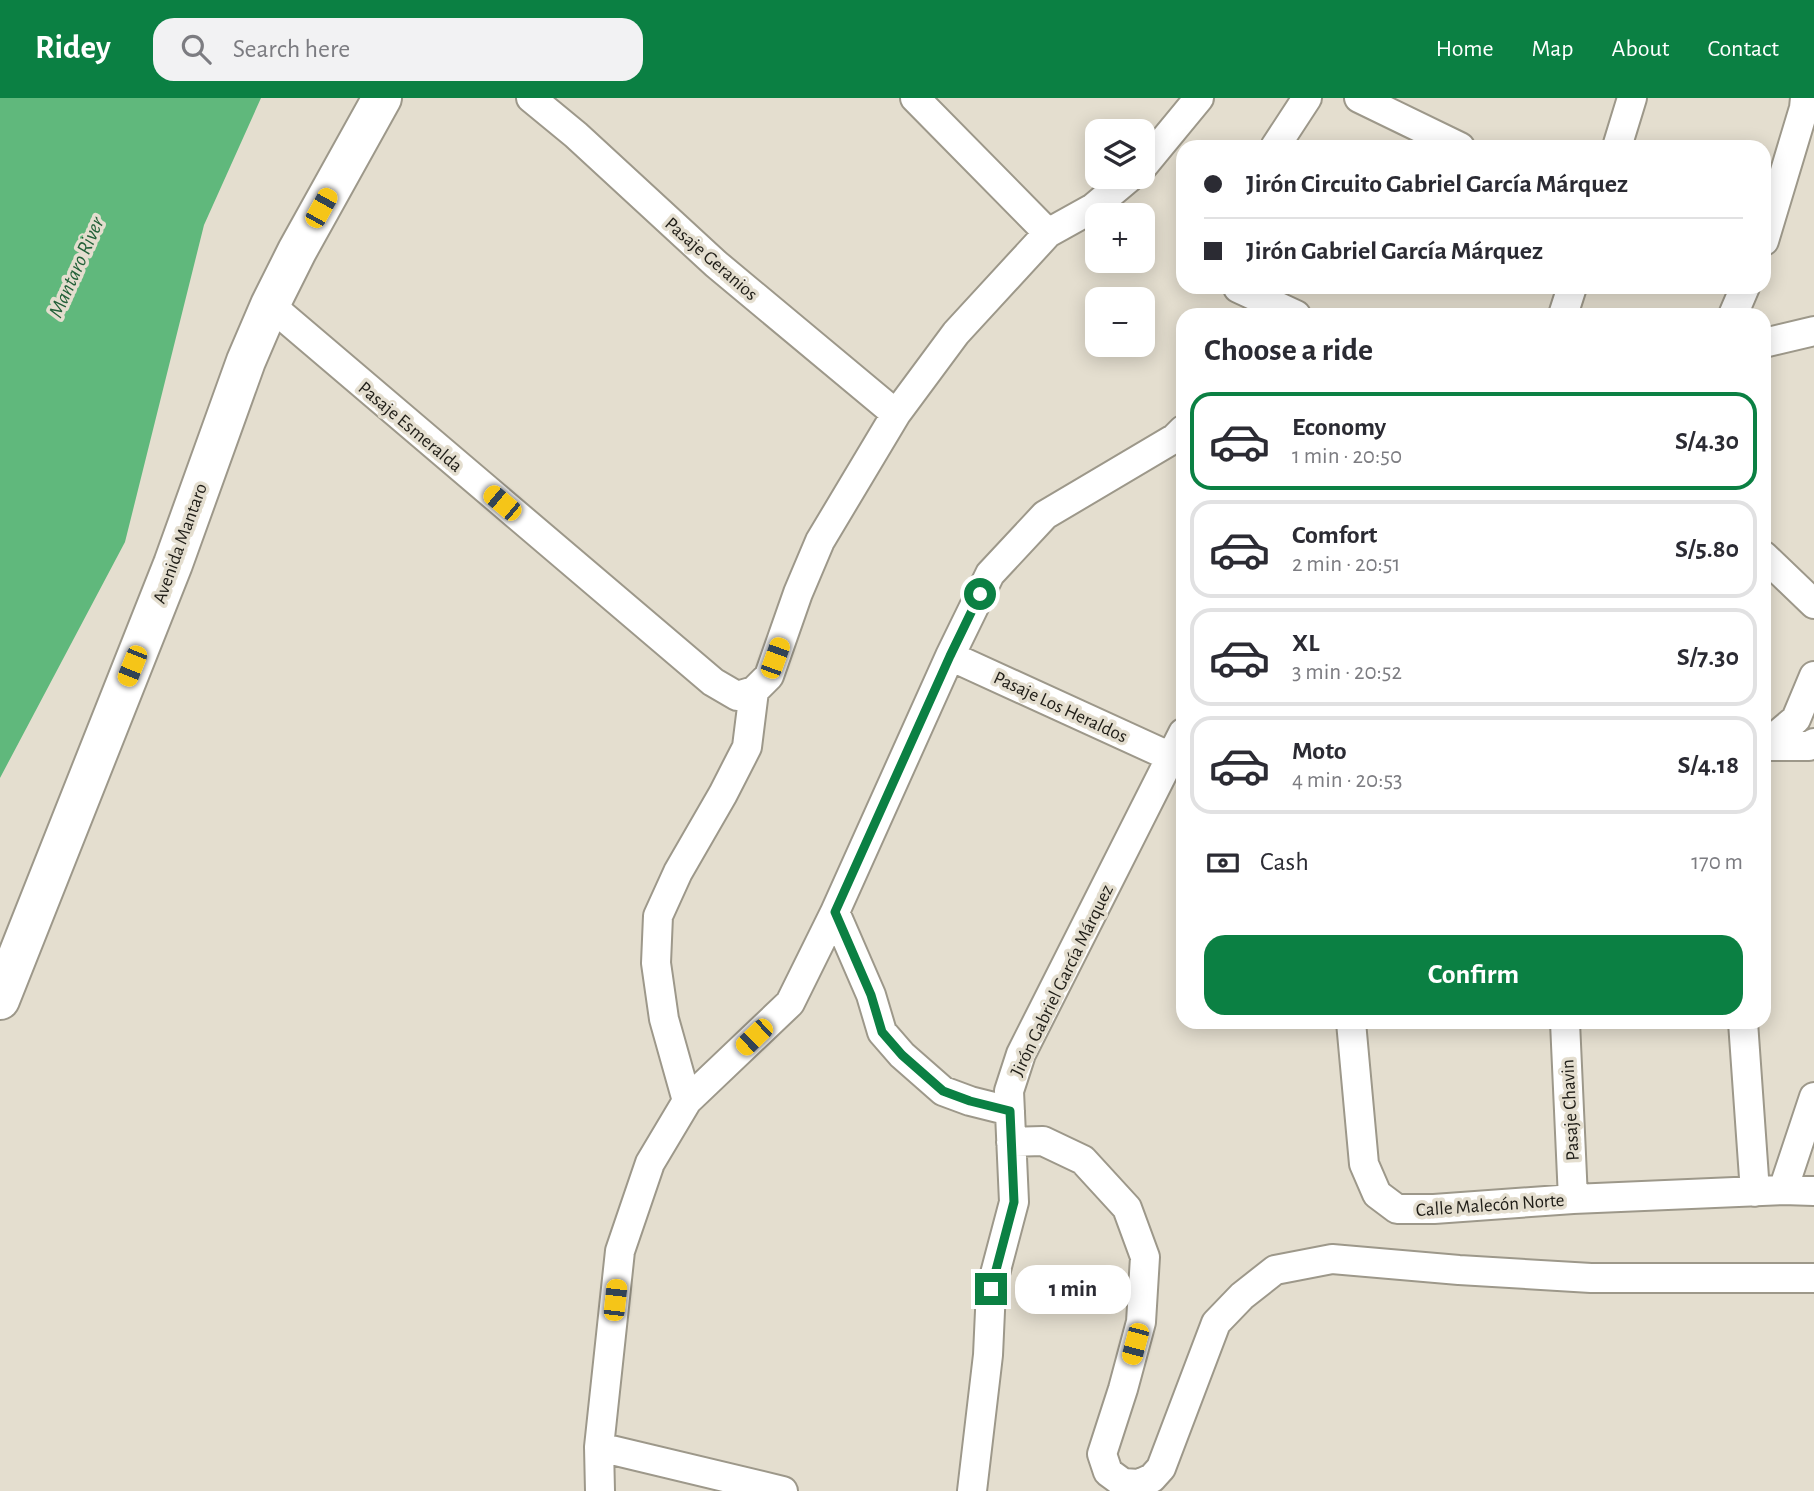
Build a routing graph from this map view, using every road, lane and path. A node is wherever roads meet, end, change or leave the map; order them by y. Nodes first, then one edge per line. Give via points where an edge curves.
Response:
1 (382, 98) edge
2 (531, 98) edge
3 (915, 98) edge
4 (1199, 98) edge
5 (1307, 98) edge
6 (1359, 98) edge
7 (1632, 98) edge
8 (1805, 98) edge
9 (1280, 140) edge
10 (1446, 140) edge
11 (1619, 140) edge
12 (1155, 151) edge
13 (1116, 189) edge
14 (1771, 218) edge
15 (1048, 233) junction
16 (1239, 297) edge
17 (270, 305) junction
18 (1274, 308) edge
19 (1814, 331) edge
20 (1771, 341) edge
21 (896, 414) junction
22 (1176, 437) edge
23 (1771, 563) edge
24 (1814, 604) edge
25 (950, 656) junction
26 (1814, 676) edge
27 (754, 691) junction
28 (1771, 740) edge
29 (1814, 743) edge
30 (1176, 745) edge
31 (1771, 746) edge
32 (1176, 747) edge
33 (835, 912) junction
34 (0, 1000) edge
35 (1352, 1029) edge
36 (1565, 1029) edge
37 (1743, 1029) edge
38 (1814, 1097) edge
39 (687, 1101) junction
40 (1010, 1111) junction
41 (1011, 1142) junction
42 (1783, 1190) junction
43 (1814, 1191) edge
44 (1755, 1192) junction
45 (1573, 1199) junction
46 (1814, 1278) edge
47 (599, 1447) junction
48 (600, 1491) edge
49 (783, 1491) edge
50 (972, 1491) edge

1 - 17 street, Avenida Mantaro
2 - 21 street, Pasaje Geranios via 716,264
3 - 15 street
4 - 12 street
5 - 9 street
6 - 10 street
7 - 11 street
8 - 14 street
13 - 15 street via 1093,208
15 - 21 street via 956,333
16 - 18 street
17 - 27 street, Pasaje Esmeralda via 713,682 737,696
17 - 34 street, Avenida Mantaro
19 - 20 street
21 - 27 street via 820,541 769,676
22 - 25 street via 1045,514 990,574
23 - 24 street
25 - 30 street, Pasaje Los Heraldos
25 - 33 street
26 - 28 street via 1796,719
27 - 39 street via 747,747 658,916 656,963 664,1019
29 - 31 street
32 - 40 street, Jirón Gabriel García Márquez via 1021,1054 1009,1091
33 - 39 street via 790,1003
33 - 40 street via 882,1032 902,1055 943,1091
35 - 45 street, Calle Malecón Norte via 1364,1164 1377,1194 1397,1209
36 - 45 street, Pasaje Chavin
37 - 44 street
38 - 42 street
39 - 47 street via 650,1163 620,1251
40 - 41 street, Jirón Gabriel García Márquez
41 - 46 street via 1043,1141 1083,1160 1127,1208 1145,1257 1141,1322 1102,1454 1108,1472 1123,1483 1152,1478 1161,1468 1216,1323 1275,1270 1332,1259 1591,1278
41 - 50 street, Jirón Gabriel García Márquez via 1014,1202 991,1289
42 - 43 street, Calle Malecón Norte
42 - 44 street, Calle Malecón Norte
44 - 45 street, Calle Malecón Norte
47 - 48 street
47 - 49 street

